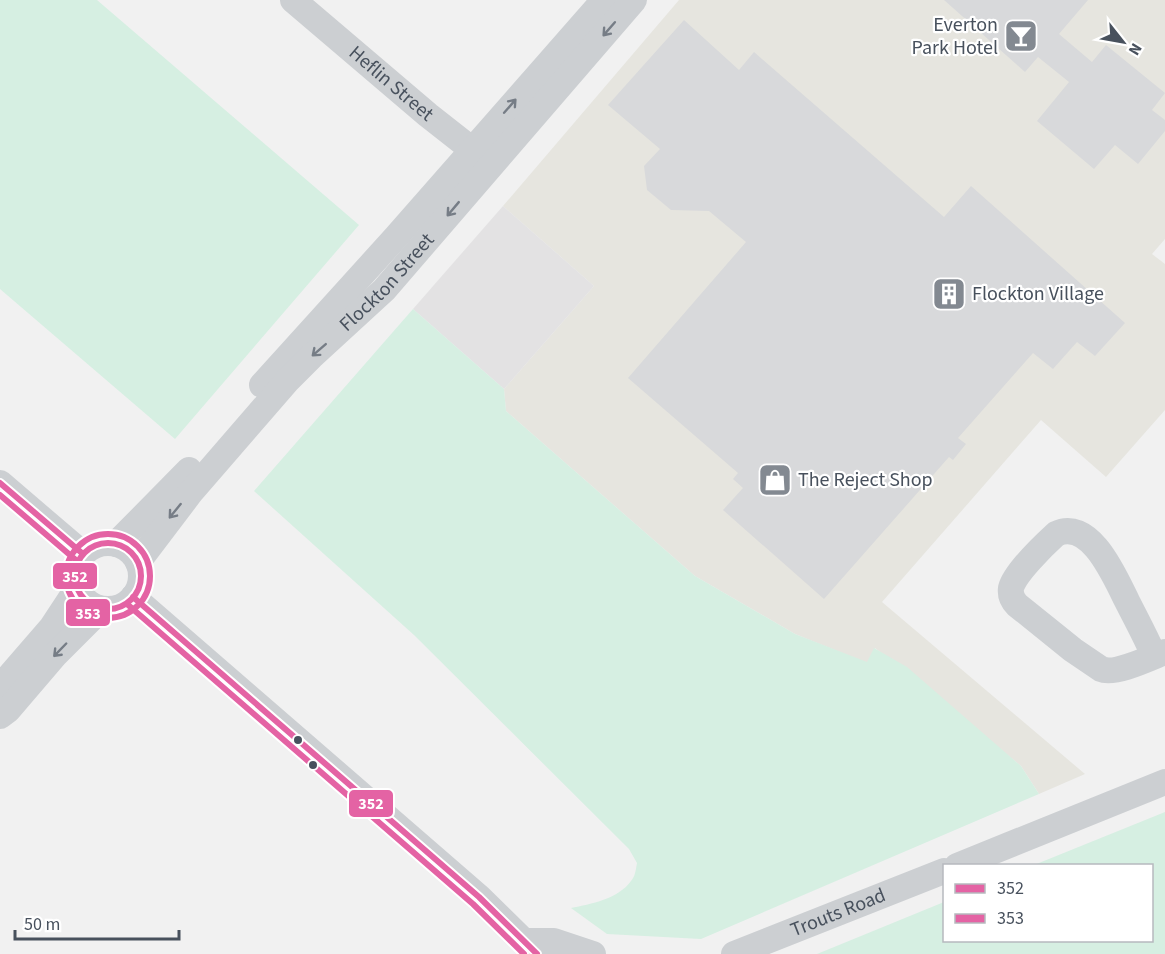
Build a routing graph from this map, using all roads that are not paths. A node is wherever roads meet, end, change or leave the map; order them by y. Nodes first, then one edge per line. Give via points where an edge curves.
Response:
1 (603, 0) edge
2 (634, 0) edge
3 (304, 3) edge
4 (481, 157) junction
5 (0, 483) edge
6 (116, 544) junction
7 (83, 554) junction
8 (138, 562) junction
9 (77, 589) junction
10 (133, 597) junction
11 (101, 609) junction
12 (1159, 654) edge
13 (0, 687) edge
14 (0, 716) edge
15 (1165, 782) edge
16 (962, 864) edge
17 (943, 872) edge
18 (531, 948) edge
19 (593, 954) edge
20 (734, 954) edge

4 -> 1 street, Flockton Street
2 -> 4 street, Flockton Street
3 - 4 street, Heflin Street
4 - 6 street, Flockton Street via 287,356 179,481
4 -> 8 street, Flockton Street via 370,304 288,381 184,501
5 - 7 street
6 - 7 street via 98,545
6 - 8 street
7 - 9 street via 75,571
8 - 10 street via 141,580
9 - 11 street via 91,605
9 - 13 street via 52,627
10 - 11 street via 119,608
10 - 18 street via 479,897
11 -> 14 street
12 - 12 street via 1111,671 1101,669 1017,605 1011,587 1056,534 1076,532 1107,561
15 - 16 street
17 - 20 street, Trouts Road
18 - 19 street via 554,941

